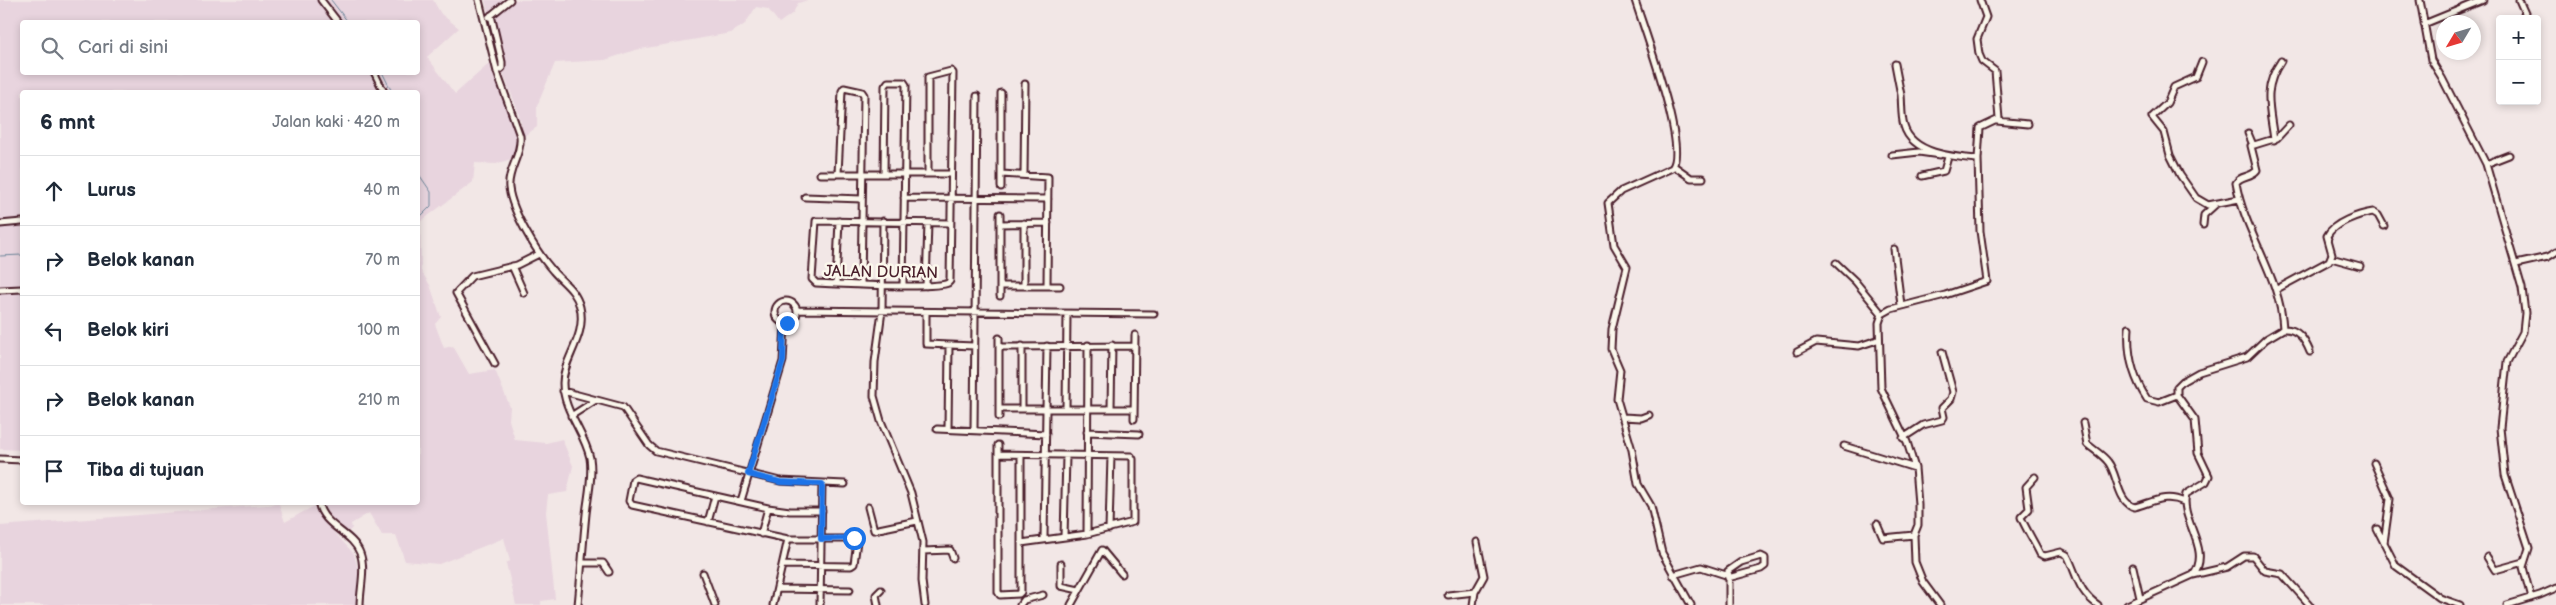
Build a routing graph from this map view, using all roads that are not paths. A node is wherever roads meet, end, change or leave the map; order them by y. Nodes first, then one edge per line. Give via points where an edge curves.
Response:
1 (322, 0) edge
2 (479, 0) edge
3 (510, 0) edge
4 (1635, 0) edge
5 (1980, 0) edge
6 (2420, 0) edge
7 (2483, 0) edge
8 (2519, 0) edge
9 (491, 15) junction
10 (2526, 15) edge
11 (337, 20) edge
12 (484, 20) junction
13 (2424, 24) junction
14 (2281, 61) dead end
15 (2202, 62) dead end
16 (1894, 64) dead end
17 (497, 72) junction
18 (376, 75) edge
19 (1025, 84) dead end
20 (383, 90) edge
21 (1001, 93) dead end
22 (977, 96) dead end
23 (1997, 121) junction
24 (2028, 124) dead end
25 (2289, 125) dead end
26 (2248, 133) dead end
27 (2274, 140) junction
28 (2253, 145) junction
29 (1892, 155) dead end
30 (2509, 155) dead end
31 (1947, 156) junction
32 (1978, 160) junction
33 (2486, 164) junction
34 (1674, 166) junction
35 (820, 174) dead end
36 (838, 174) junction
37 (863, 174) junction
38 (884, 174) junction
39 (904, 174) junction
40 (928, 174) junction
41 (951, 174) junction
42 (1002, 174) junction
43 (1024, 175) junction
44 (1922, 176) dead end
45 (1704, 178) dead end
46 (1001, 187) dead end
47 (805, 197) dead end
48 (904, 198) junction
49 (950, 198) junction
50 (862, 199) junction
51 (976, 199) junction
52 (2239, 199) junction
53 (1048, 200) junction
54 (2215, 204) junction
55 (1000, 214) dead end
56 (839, 221) junction
57 (862, 221) junction
58 (883, 221) junction
59 (20, 222) edge
60 (904, 222) junction
61 (928, 223) junction
62 (950, 223) junction
63 (1048, 223) junction
64 (0, 224) edge
65 (1000, 224) junction
66 (1024, 224) junction
67 (2203, 225) dead end
68 (2384, 226) dead end
69 (1894, 249) dead end
70 (2556, 252) edge
71 (539, 254) junction
72 (2331, 258) junction
73 (1836, 263) dead end
74 (2516, 264) junction
75 (512, 266) junction
76 (2360, 266) dead end
77 (836, 284) junction
78 (861, 284) junction
79 (883, 284) junction
80 (903, 285) junction
81 (926, 286) junction
82 (1000, 286) junction
83 (1024, 286) junction
84 (1047, 286) junction
85 (1060, 286) dead end
86 (20, 289) edge
87 (2277, 289) junction
88 (0, 290) edge
89 (524, 293) dead end
90 (1000, 296) dead end
91 (1901, 305) junction
92 (797, 310) junction
93 (882, 311) junction
94 (926, 312) junction
95 (974, 312) junction
96 (1067, 314) junction
97 (1154, 314) dead end
98 (1882, 314) junction
99 (784, 322) junction
100 (2129, 328) dead end
101 (2284, 329) junction
102 (1135, 335) dead end
103 (1000, 338) dead end
104 (1878, 340) junction
105 (1088, 345) junction
106 (1112, 345) junction
107 (949, 346) junction
108 (974, 346) junction
109 (1022, 346) junction
110 (1047, 346) junction
111 (1067, 346) junction
112 (1135, 346) junction
113 (999, 347) junction
114 (1797, 352) dead end
115 (1942, 352) dead end
116 (2310, 352) dead end
117 (495, 364) dead end
118 (563, 391) junction
119 (2178, 395) junction
120 (596, 400) junction
121 (1087, 408) junction
122 (1110, 408) junction
123 (999, 409) junction
124 (1022, 409) junction
125 (1047, 409) junction
126 (1134, 409) junction
127 (1066, 410) junction
128 (1649, 415) dead end
129 (571, 416) junction
130 (999, 417) dead end
131 (1623, 417) junction
132 (1134, 420) dead end
133 (2083, 423) dead end
134 (938, 429) dead end
135 (948, 429) junction
136 (974, 430) junction
137 (1087, 432) junction
138 (1046, 434) junction
139 (1139, 434) dead end
140 (1903, 438) junction
141 (998, 445) dead end
142 (1844, 446) dead end
143 (998, 454) junction
144 (1045, 455) junction
145 (1086, 455) junction
146 (1021, 456) junction
147 (1066, 456) junction
148 (1111, 456) junction
149 (0, 459) edge
150 (20, 460) edge
151 (2374, 462) dead end
152 (1915, 468) junction
153 (748, 474) junction
154 (2035, 477) dead end
155 (822, 484) junction
156 (845, 484) dead end
157 (715, 496) junction
158 (741, 502) junction
159 (2184, 502) junction
160 (319, 505) edge
161 (868, 507) dead end
162 (768, 508) junction
163 (822, 511) junction
164 (917, 521) junction
165 (708, 522) junction
166 (1877, 524) dead end
167 (1110, 529) junction
168 (2377, 529) dead end
169 (761, 534) junction
170 (1086, 534) junction
171 (1914, 535) junction
172 (1064, 537) junction
173 (1044, 538) junction
174 (788, 539) junction
175 (821, 539) junction
176 (1477, 542) dead end
177 (1021, 543) junction
178 (2384, 544) junction
179 (923, 550) junction
180 (2487, 557) dead end
181 (953, 558) dead end
182 (2524, 562) junction
183 (582, 563) junction
184 (1061, 564) dead end
185 (782, 565) junction
186 (821, 565) junction
187 (2134, 567) dead end
188 (609, 572) dead end
189 (703, 573) dead end
190 (1122, 574) dead end
191 (1673, 575) junction
192 (2193, 575) junction
193 (1728, 577) junction
194 (2556, 588) edge
195 (776, 589) junction
196 (820, 590) junction
197 (850, 590) dead end
198 (881, 590) dead end
199 (1079, 590) junction
200 (1475, 592) junction
201 (1043, 595) dead end
202 (1448, 595) dead end
203 (2140, 598) junction
204 (2301, 601) edge
205 (2528, 601) edge
206 (360, 605) edge
207 (578, 605) edge
208 (715, 605) edge
209 (773, 605) edge
210 (820, 605) edge
211 (878, 605) edge
212 (925, 605) edge
213 (1020, 605) edge
214 (1071, 605) edge
215 (1473, 605) edge
216 (1691, 605) edge
217 (1728, 605) edge
218 (1940, 605) edge
219 (2098, 605) edge
220 (2127, 605) edge
221 (2310, 605) edge
222 (2460, 605) edge
223 (2506, 605) edge

1 - 11 street
2 - 12 street
3 - 9 street
4 - 34 street via 1666,95 1672,123
5 - 23 street via 1986,17 1977,39 1979,54 1982,62 1995,71
6 - 13 street
7 - 13 street
8 - 10 street
9 - 12 street
9 - 17 street via 502,62 502,68
12 - 17 street
13 - 33 street via 2432,63
14 - 27 street via 2268,84
15 - 54 street via 2196,77 2174,87 2167,102 2152,117 2164,132 2173,162 2186,185 2202,203
16 - 31 street via 1906,132 1916,143
17 - 71 street via 520,136 521,146 509,186
18 - 20 street
19 - 43 street
21 - 42 street
22 - 51 street
23 - 24 street
23 - 32 street via 1980,128
25 - 27 street
26 - 28 street
27 - 28 street
28 - 52 street via 2251,150 2256,170 2251,176 2237,180
29 - 31 street via 1918,152
30 - 33 street
31 - 32 street
31 - 44 street via 1944,171
32 - 91 street via 1980,239 1988,281
33 - 74 street
34 - 45 street via 1691,178
34 - 131 street via 1621,190 1610,199 1607,207 1614,245 1627,267 1613,321 1611,347 1620,370 1617,396
35 - 36 street
36 - 37 street
36 - 37 street via 844,88 864,95
37 - 38 street
37 - 50 street
38 - 39 street
38 - 39 street via 885,86 888,82 904,82 906,85
39 - 40 street
39 - 48 street
40 - 41 street
40 - 41 street via 928,77 951,71
41 - 49 street
42 - 43 street
42 - 46 street
43 - 53 street via 1047,176
47 - 50 street
48 - 49 street
48 - 60 street
49 - 51 street
49 - 62 street
50 - 57 street
51 - 53 street
51 - 95 street
52 - 54 street
52 - 87 street
53 - 63 street
54 - 67 street via 2204,216
55 - 65 street
56 - 57 street
56 - 77 street
56 - 77 street, JALAN DURIAN via 814,222 814,282
57 - 58 street
57 - 78 street
58 - 60 street
58 - 79 street
59 - 64 street
60 - 61 street
60 - 80 street
61 - 62 street
61 - 81 street
62 - 81 street, JALAN DURIAN via 948,283
63 - 66 street
63 - 84 street
65 - 66 street
65 - 82 street
66 - 83 street
68 - 72 street via 2373,212 2338,226 2327,236
69 - 91 street
70 - 74 street
71 - 75 street
71 - 118 street via 574,292 581,314 578,341 564,377
72 - 76 street
72 - 87 street
73 - 98 street
74 - 182 street via 2523,294 2524,326 2519,342 2506,362 2500,428 2505,474 2529,548
75 - 89 street
75 - 117 street via 472,276 456,293
77 - 78 street, JALAN DURIAN
78 - 79 street, JALAN DURIAN
79 - 80 street, JALAN DURIAN
79 - 93 street
80 - 81 street, JALAN DURIAN
82 - 83 street
82 - 90 street
83 - 84 street
84 - 85 street
86 - 88 street
87 - 101 street
91 - 98 street
92 - 93 street
92 - 99 street via 795,318
92 - 99 street via 790,302 780,303 775,313
93 - 94 street
93 - 164 street via 874,396 911,493
94 - 95 street
94 - 107 street via 926,344
95 - 96 street
95 - 108 street
96 - 97 street
96 - 111 street
98 - 104 street via 1878,323
99 - 153 street via 783,361
100 - 119 street via 2130,359 2147,399 2159,402
101 - 116 street via 2297,333
101 - 119 street via 2247,356 2190,376 2177,387
102 - 112 street
103 - 113 street
104 - 114 street via 1859,346 1816,342
104 - 140 street via 1881,388
105 - 106 street
105 - 111 street
105 - 121 street
106 - 112 street
106 - 122 street
107 - 108 street
107 - 135 street
108 - 136 street
109 - 110 street
109 - 113 street
109 - 124 street
110 - 111 street
110 - 125 street
111 - 127 street
112 - 126 street
113 - 123 street
115 - 140 street via 1952,392 1952,399 1942,408 1943,419 1923,425
118 - 120 street
118 - 129 street
119 - 159 street via 2195,420 2198,453 2209,476 2206,482 2186,494
120 - 129 street
120 - 153 street via 627,410 649,446 656,451
121 - 122 street
121 - 127 street
121 - 137 street
122 - 126 street
123 - 124 street
123 - 130 street
124 - 125 street
125 - 127 street
125 - 138 street
126 - 132 street
128 - 131 street
129 - 183 street via 584,441 591,469
131 - 191 street via 1638,484 1652,506 1662,553
133 - 159 street via 2087,444 2110,464 2127,503 2135,507 2166,497
134 - 135 street
135 - 136 street
136 - 138 street
137 - 139 street
137 - 145 street
138 - 144 street
140 - 152 street
141 - 143 street
142 - 152 street
143 - 146 street
143 - 177 street via 1000,594 1021,592
144 - 146 street
144 - 147 street
144 - 173 street
145 - 147 street
145 - 148 street
145 - 170 street
146 - 177 street
147 - 172 street
148 - 167 street
148 - 167 street via 1133,457 1133,522
149 - 150 street
151 - 178 street via 2390,499
152 - 171 street via 1918,525
153 - 155 street via 780,482
153 - 158 street
154 - 219 street via 2026,488 2029,509 2021,520 2040,554 2061,552 2067,555 2083,593
155 - 156 street
155 - 163 street
157 - 158 street
157 - 165 street
157 - 165 street via 636,478 633,480 629,501 632,505
158 - 162 street
159 - 192 street via 2199,557
160 - 206 street via 325,518 355,545 360,554
161 - 164 street via 874,530
162 - 163 street
162 - 169 street
163 - 175 street
164 - 179 street
165 - 169 street
166 - 171 street via 1883,538
167 - 170 street
168 - 178 street
169 - 174 street
170 - 172 street
171 - 218 street via 1918,573
172 - 173 street
173 - 177 street
174 - 175 street
174 - 185 street
175 - 186 street
175 - 186 street via 854,538 858,543 851,566
176 - 200 street via 1484,576
178 - 222 street via 2396,566 2440,598
179 - 181 street via 950,550
179 - 212 street
180 - 182 street via 2495,570
182 - 205 street
183 - 188 street via 603,563
183 - 207 street
184 - 199 street via 1061,586
185 - 186 street
185 - 195 street
186 - 196 street
187 - 203 street
189 - 208 street
190 - 199 street via 1102,550
191 - 193 street via 1701,567
191 - 216 street
192 - 203 street
192 - 204 street via 2227,567 2248,555 2257,558 2265,571 2282,574
193 - 193 street via 1761,569 1765,566 1765,558 1761,556 1735,565 1728,571
193 - 217 street
194 - 205 street
195 - 196 street
195 - 209 street
196 - 197 street
196 - 210 street
198 - 211 street via 876,595
199 - 214 street
200 - 202 street
200 - 215 street
201 - 213 street via 1024,600
203 - 220 street
204 - 221 street
205 - 223 street

